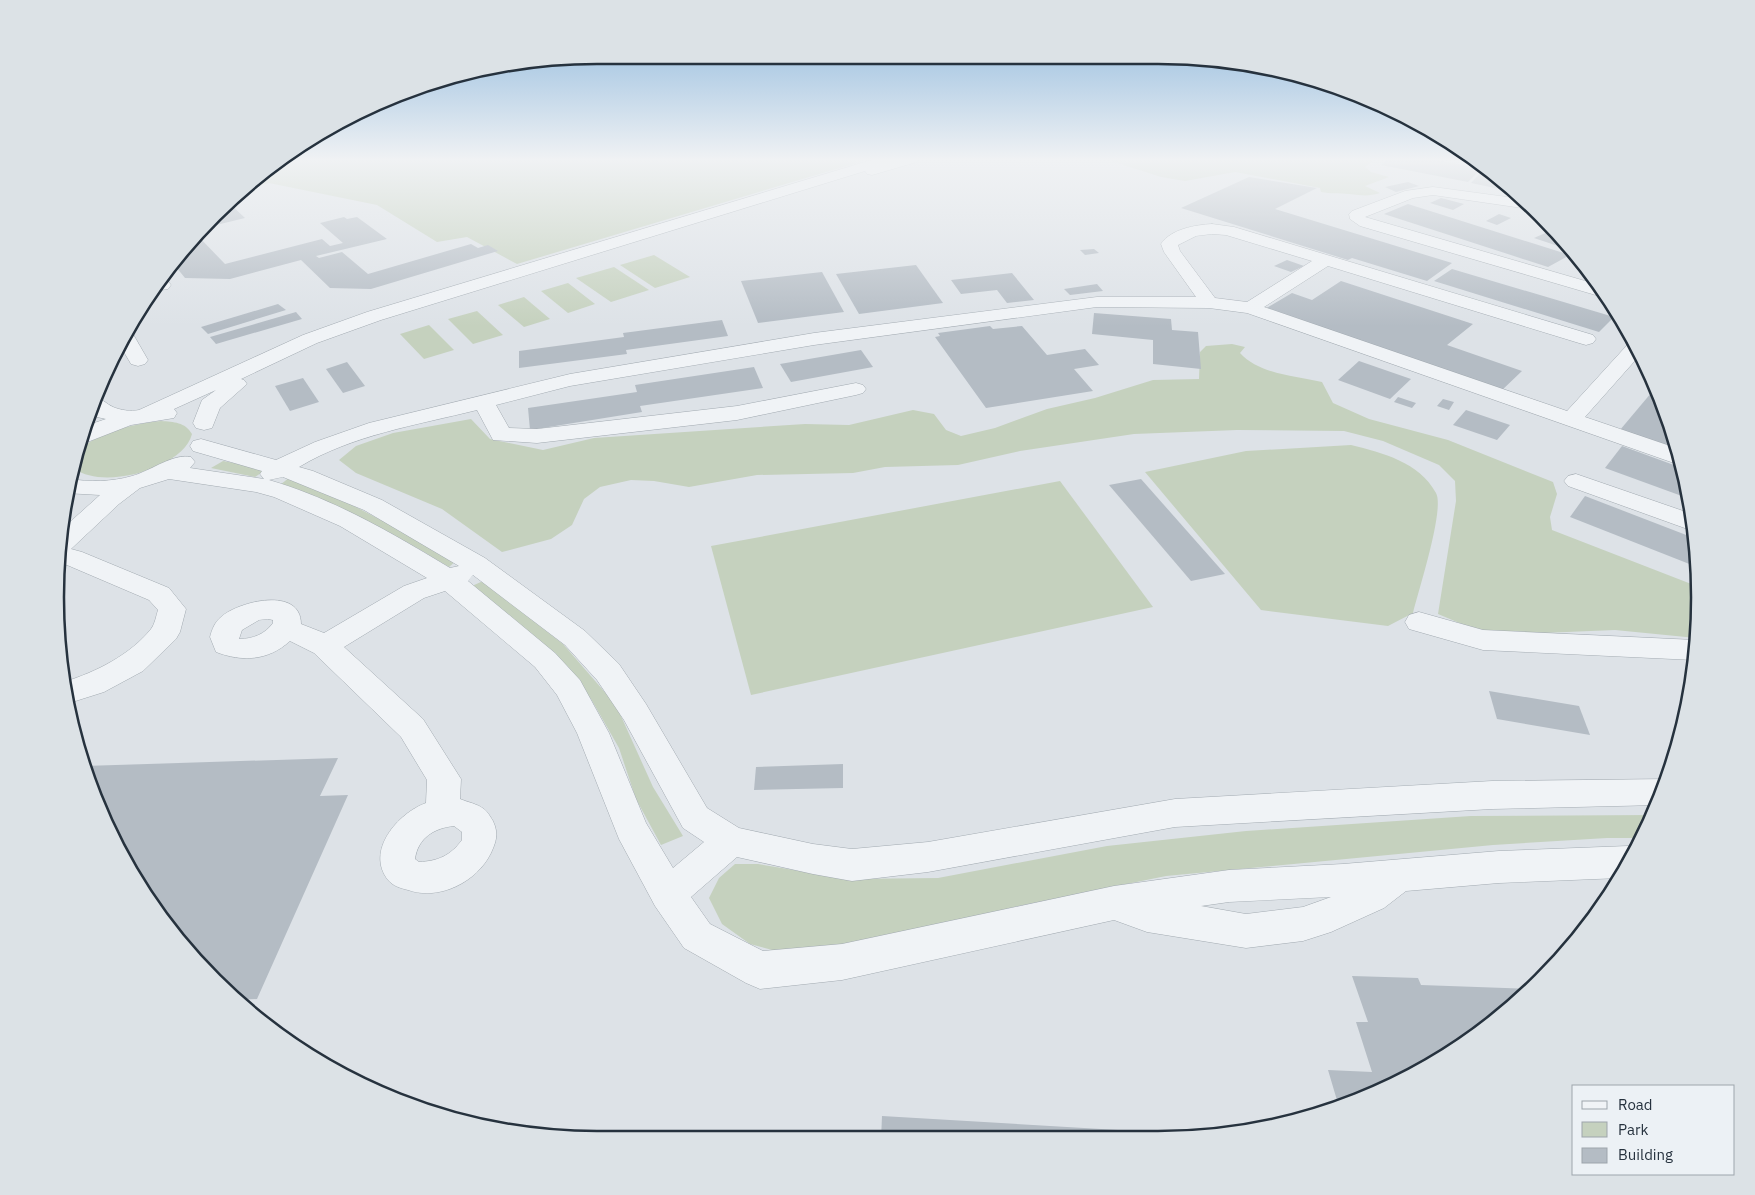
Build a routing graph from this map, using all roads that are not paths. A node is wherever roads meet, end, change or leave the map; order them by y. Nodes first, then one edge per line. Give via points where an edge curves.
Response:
1 (706, 215) edge
2 (730, 215) edge
3 (1357, 215) edge
4 (1326, 260) junction
5 (1592, 288) edge
6 (1209, 303) junction
7 (1250, 308) junction
8 (1586, 339) dead end
9 (129, 343) edge
10 (1631, 352) edge
11 (138, 360) dead end
12 (856, 389) dead end
13 (483, 401) junction
14 (99, 407) edge
15 (139, 416) junction
16 (1571, 420) junction
17 (90, 432) edge
18 (203, 435) junction
19 (1672, 454) edge
20 (166, 471) junction
21 (269, 477) junction
22 (1576, 481) dead end
23 (131, 483) junction
24 (75, 488) edge
25 (1686, 521) edge
26 (67, 539) edge
27 (66, 557) edge
28 (463, 572) junction
29 (1419, 622) dead end
30 (285, 629) dead end
31 (1688, 650) edge
32 (330, 651) junction
33 (72, 691) edge
34 (1655, 791) edge
35 (442, 813) dead end
36 (731, 841) junction
37 (1621, 862) edge
38 (668, 894) junction

1 - 15 lane via 374,316 310,340
2 - 18 lane via 385,321 271,365 231,388 210,405
3 - 5 lane via 1358,219 1366,223
4 - 6 lane via 1228,230 1197,229 1169,244
4 - 7 lane
4 - 8 lane
6 - 7 lane
6 - 13 lane via 1097,302 1038,308 636,368
7 - 16 lane
9 - 11 lane
10 - 16 lane
12 - 13 lane via 737,413 537,436 501,435
13 - 21 lane via 349,437 299,457
14 - 15 lane via 105,412
15 - 17 lane
15 - 18 lane via 183,414 196,417
16 - 19 lane
18 - 20 lane via 181,463
18 - 21 lane
20 - 21 lane
20 - 23 lane
21 - 28 lane via 284,492 349,521 396,547
22 - 25 lane
23 - 24 lane via 106,488
23 - 26 lane
27 - 33 lane via 159,594 172,608 166,632 133,663 93,684
28 - 32 lane via 429,602
28 - 36 lane via 575,638 608,672 635,712 695,818
28 - 38 lane via 569,688 594,733 631,829
29 - 31 lane via 1483,640
30 - 32 lane via 306,636
32 - 35 lane via 412,728 444,779
34 - 36 lane via 1492,795 1175,813 928,857 852,865
36 - 38 lane
37 - 38 lane via 1399,875 1371,896 1331,915 1304,924 1246,931 1147,915 1114,903 842,962 760,970 697,936

